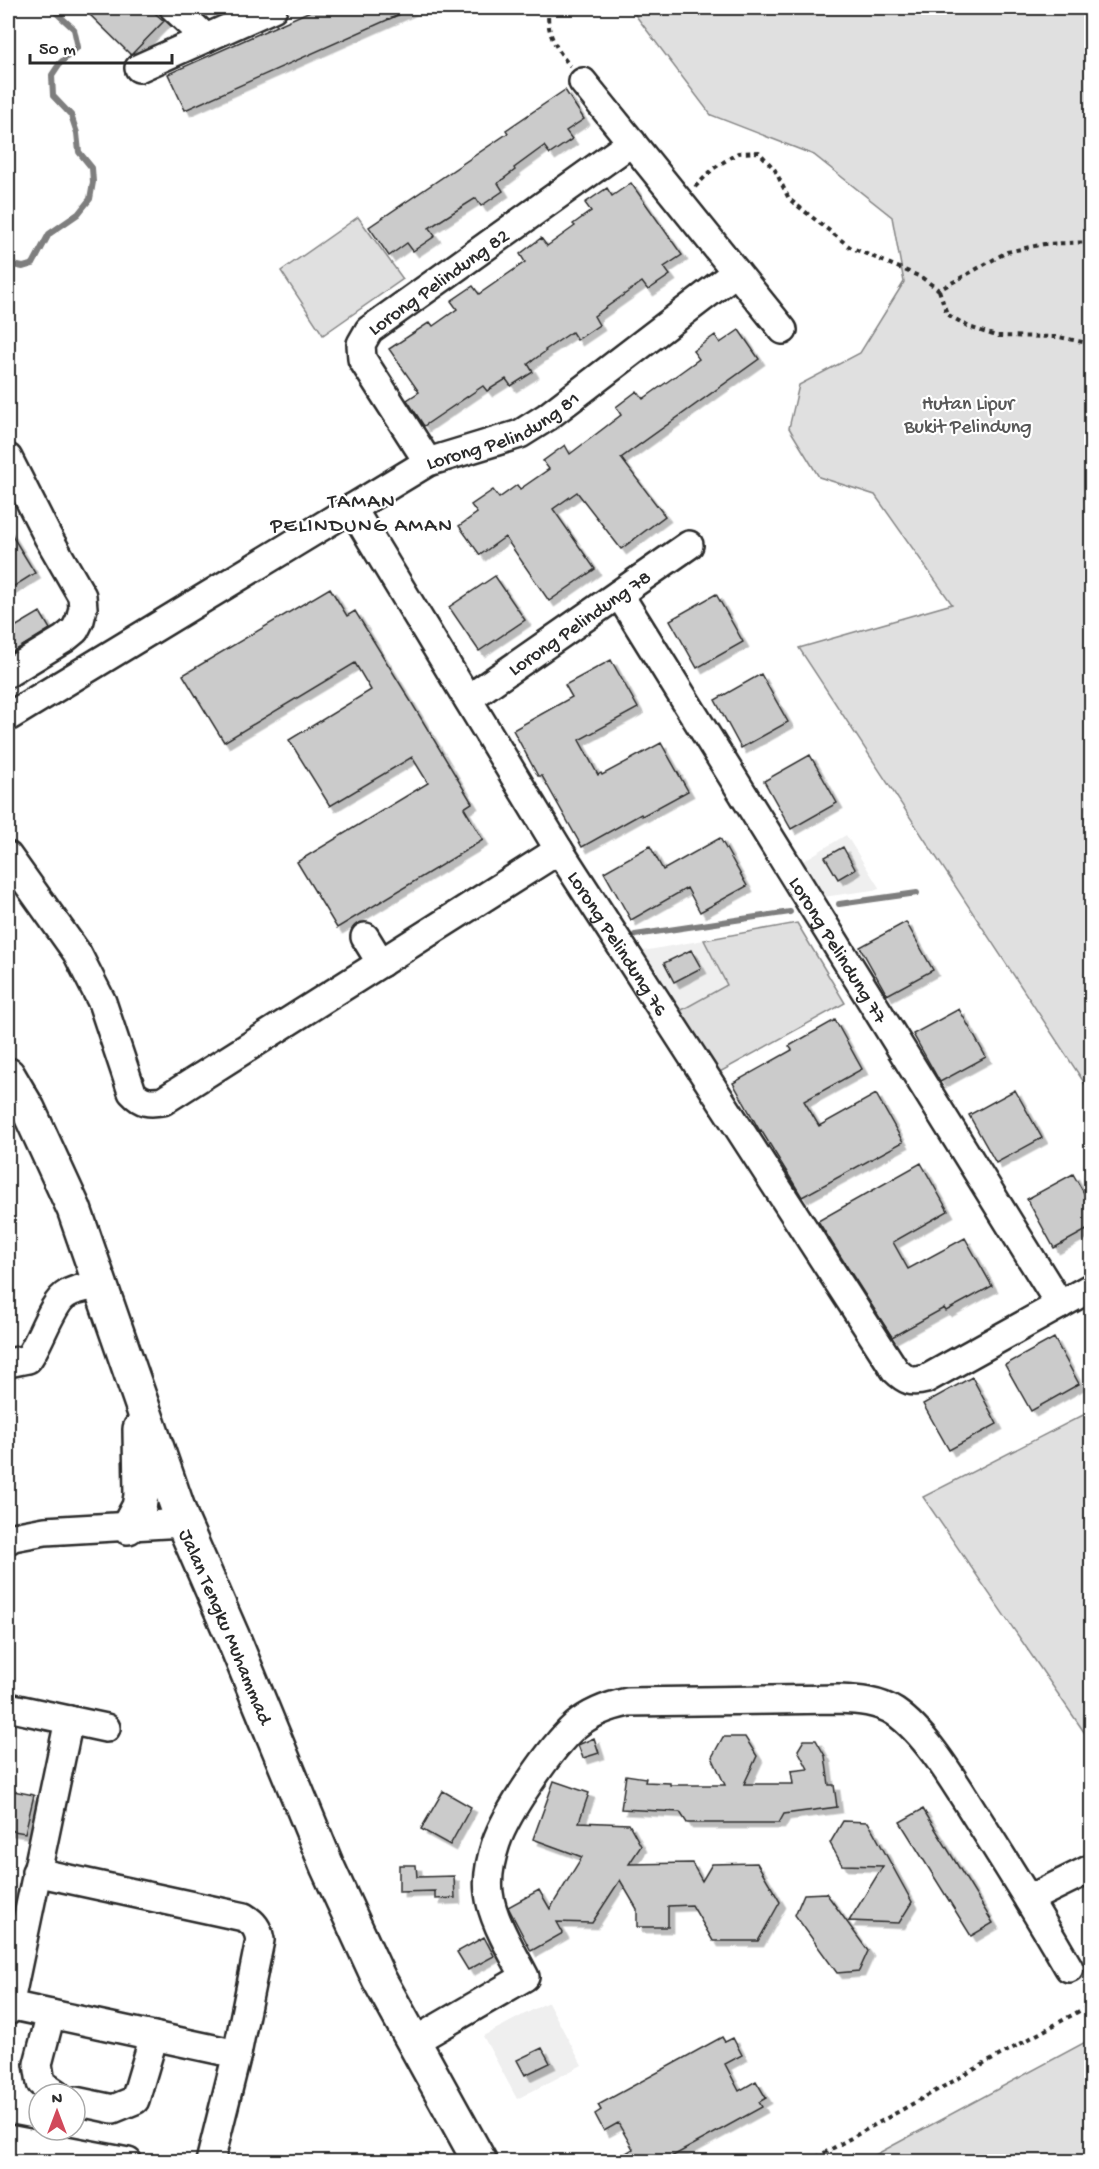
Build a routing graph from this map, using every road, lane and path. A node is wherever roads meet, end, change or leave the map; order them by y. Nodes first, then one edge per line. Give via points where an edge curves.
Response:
1 (174, 8) edge
2 (273, 8) edge
3 (549, 8) edge
4 (206, 38) junction
5 (139, 68) dead end
6 (584, 82) joint
7 (632, 142) junction
8 (680, 203) junction
9 (1092, 242) edge
10 (736, 272) junction
11 (939, 290) junction
12 (783, 330) dead end
13 (1092, 345) edge
14 (8, 458) edge
15 (428, 462) junction
16 (352, 508) junction
17 (689, 546) dead end
18 (619, 594) junction
19 (8, 673) edge
20 (468, 699) junction
21 (8, 717) edge
22 (559, 850) junction
23 (8, 856) edge
24 (365, 937) dead end
25 (381, 963) junction
26 (8, 1078) edge
27 (99, 1285) junction
28 (1092, 1287) edge
29 (1060, 1305) junction
30 (8, 1363) edge
31 (138, 1398) junction
32 (183, 1523) junction
33 (128, 1527) junction
34 (8, 1540) edge
35 (8, 1707) edge
36 (69, 1720) junction
37 (106, 1728) dead end
38 (1092, 1868) edge
39 (36, 1872) junction
40 (1029, 1899) junction
41 (1069, 1968) dead end
42 (1092, 2004) edge
43 (8, 2008) edge
44 (51, 2014) junction
45 (154, 2036) junction
46 (413, 2042) junction
47 (237, 2054) junction
48 (40, 2082) edge
49 (87, 2104) edge
50 (8, 2139) edge
51 (128, 2162) edge
52 (210, 2162) edge
53 (480, 2162) edge
54 (808, 2162) edge

1 - 4 street
2 - 4 street
3 - 6 path via 547,20 552,41
4 - 5 street
6 - 7 street
7 - 8 street
7 - 15 street, Lorong Pelindung 82 via 369,330 361,344 362,359
8 - 10 street
8 - 11 path via 714,168 738,153 759,152 775,170 789,200 850,246 921,277
9 - 11 path via 1044,244 1007,252
10 - 12 street
10 - 15 street, Lorong Pelindung 81 via 529,429
11 - 13 path via 947,314 969,327 996,336 1059,337
14 - 19 street via 81,596 83,608 75,630
15 - 16 street, Lorong Pelindung 81
16 - 20 street, Lorong Pelindung 76
16 - 21 street, Lorong Pelindung 81
17 - 18 street, Lorong Pelindung 78
18 - 20 street, Lorong Pelindung 78
18 - 29 street, Lorong Pelindung 77
20 - 22 street, Lorong Pelindung 76
22 - 25 street
22 - 29 street, Lorong Pelindung 76 via 905,1380 926,1379
23 - 25 street via 77,953 102,1002 132,1092 139,1100 163,1101
24 - 25 street
26 - 27 main road, Jalan Tengku Muhammad via 28,1109 74,1209
27 - 30 street via 66,1294 28,1359
27 - 31 main road, Jalan Tengku Muhammad
28 - 29 street
31 - 32 main road, Jalan Tengku Muhammad
31 - 33 main road via 141,1496
32 - 33 street
32 - 46 main road, Jalan Tengku Muhammad via 349,1917
33 - 34 street via 45,1532
35 - 36 street
36 - 37 street
36 - 39 street
38 - 40 street
39 - 43 street
39 - 47 street via 252,1921 260,1940
40 - 41 street
40 - 46 street via 935,1755 893,1711 872,1702 838,1699 628,1702 608,1707 576,1725 563,1738 513,1809 496,1842 489,1893 525,1977
42 - 54 path
43 - 44 street
44 - 45 street
44 - 48 street via 38,2064
45 - 47 street
45 - 49 street via 135,2100 113,2109
46 - 53 main road, Jalan Tengku Muhammad
47 - 52 street
50 - 51 street

